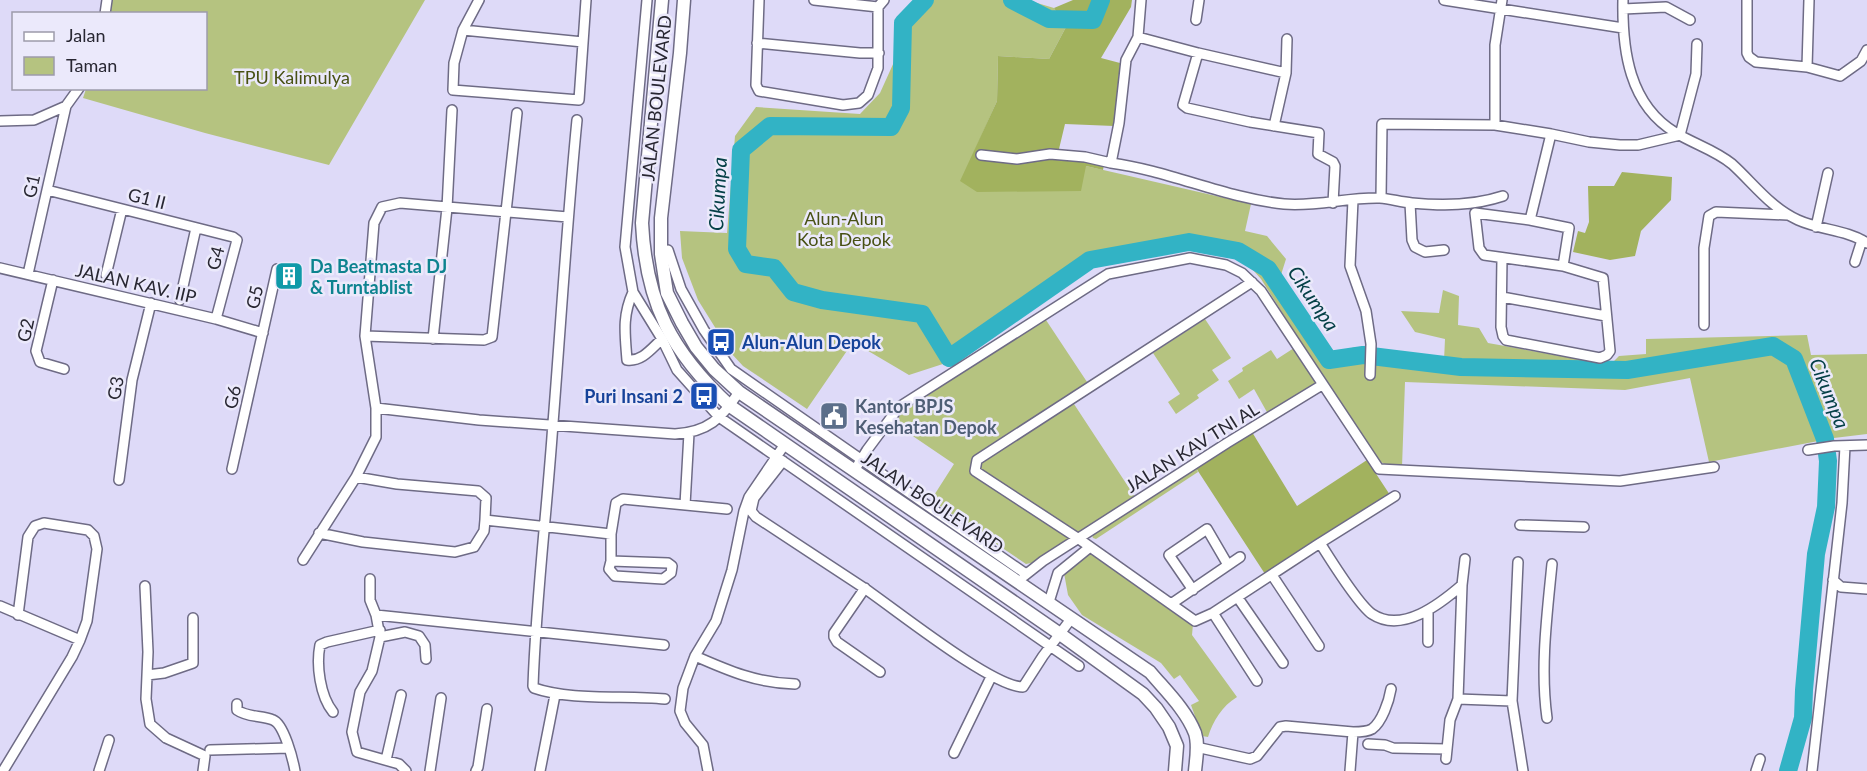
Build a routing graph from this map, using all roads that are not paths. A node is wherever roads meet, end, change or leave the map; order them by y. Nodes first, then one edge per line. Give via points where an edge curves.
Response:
1 (479, 0) edge
2 (586, 0) edge
3 (647, 0) edge
4 (662, 0) edge
5 (684, 0) edge
6 (759, 0) edge
7 (814, 0) edge
8 (1141, 0) edge
9 (1199, 0) edge
10 (1444, 0) edge
11 (1748, 0) edge
12 (1809, 0) edge
13 (881, 4) edge
14 (1502, 5) edge
15 (1623, 5) edge
16 (1197, 20) dead end
17 (1690, 20) dead end
18 (1623, 28) junction
19 (462, 30) junction
20 (1138, 37) junction
21 (1287, 39) dead end
22 (583, 42) junction
23 (757, 43) junction
24 (1697, 44) dead end
25 (1867, 50) edge
26 (879, 53) junction
27 (1198, 53) junction
28 (1807, 67) junction
29 (1286, 73) junction
30 (78, 90) edge
31 (66, 106) junction
32 (452, 110) dead end
33 (517, 113) dead end
34 (577, 120) dead end
35 (0, 121) edge
36 (1495, 125) junction
37 (1274, 126) junction
38 (1551, 134) junction
39 (1680, 135) junction
40 (981, 155) dead end
41 (1111, 163) junction
42 (1828, 173) dead end
43 (47, 190) junction
44 (1503, 196) dead end
45 (1381, 198) junction
46 (1353, 200) junction
47 (1333, 203) junction
48 (1410, 203) junction
49 (447, 208) junction
50 (122, 209) junction
51 (507, 213) junction
52 (1788, 215) junction
53 (568, 217) junction
54 (1530, 220) junction
55 (1816, 227) junction
56 (196, 228) junction
57 (237, 240) joint
58 (1865, 242) edge
59 (668, 250) dead end
60 (1444, 250) dead end
61 (1502, 258) junction
62 (1855, 262) dead end
63 (1563, 266) junction
64 (0, 268) edge
65 (277, 269) dead end
66 (28, 274) junction
67 (106, 275) dead end
68 (53, 280) junction
69 (1252, 282) junction
70 (633, 292) junction
71 (1502, 297) junction
72 (180, 300) dead end
73 (151, 303) junction
74 (1606, 316) junction
75 (216, 319) junction
76 (1704, 325) dead end
77 (263, 333) junction
78 (365, 336) junction
79 (433, 339) junction
80 (662, 339) junction
81 (64, 369) dead end
82 (1370, 375) dead end
83 (1322, 385) junction
84 (739, 392) junction
85 (730, 406) junction
86 (376, 408) junction
87 (719, 417) junction
88 (553, 425) junction
89 (689, 433) junction
90 (785, 444) junction
91 (1845, 446) junction
92 (1867, 446) edge
93 (1808, 450) dead end
94 (780, 459) junction
95 (857, 465) junction
96 (1714, 467) dead end
97 (232, 469) dead end
98 (356, 477) junction
99 (119, 480) dead end
100 (1395, 496) dead end
101 (685, 505) junction
102 (727, 509) dead end
103 (485, 520) junction
104 (1520, 525) dead end
105 (544, 526) junction
106 (1584, 527) dead end
107 (319, 533) junction
108 (611, 534) junction
109 (1080, 539) junction
110 (1320, 543) junction
111 (1090, 547) junction
112 (1240, 557) dead end
113 (303, 560) dead end
114 (1465, 560) dead end
115 (611, 561) junction
116 (1518, 562) dead end
117 (1552, 564) dead end
118 (1228, 565) junction
119 (1272, 576) junction
120 (1022, 577) junction
121 (370, 579) dead end
122 (1833, 580) junction
123 (1462, 585) junction
124 (145, 586) dead end
125 (865, 588) junction
126 (1867, 589) edge
127 (1193, 590) junction
128 (1238, 598) junction
129 (1049, 602) junction
130 (1171, 604) junction
131 (0, 606) edge
132 (1428, 610) junction
133 (1213, 613) junction
134 (18, 615) junction
135 (376, 615) junction
136 (194, 618) dead end
137 (1071, 619) junction
138 (535, 630) junction
139 (380, 634) junction
140 (1060, 634) junction
141 (80, 640) junction
142 (1428, 642) dead end
143 (664, 645) dead end
144 (1052, 646) junction
145 (1319, 646) dead end
146 (695, 656) junction
147 (426, 658) dead end
148 (1283, 663) dead end
149 (1079, 666) dead end
150 (880, 672) dead end
151 (147, 675) junction
152 (991, 677) junction
153 (1257, 681) dead end
154 (795, 684) dead end
155 (1391, 689) dead end
156 (401, 694) dead end
157 (555, 695) junction
158 (441, 698) dead end
159 (665, 699) dead end
160 (1458, 699) junction
161 (1512, 701) junction
162 (237, 704) dead end
163 (487, 709) dead end
164 (333, 712) dead end
165 (1547, 718) dead end
166 (1353, 732) junction
167 (109, 740) dead end
168 (1368, 744) dead end
169 (1197, 747) junction
170 (290, 748) junction
171 (210, 750) dead end
172 (954, 753) dead end
173 (386, 759) junction
174 (1760, 759) dead end
175 (3, 771) edge
176 (99, 771) edge
177 (203, 771) edge
178 (295, 771) edge
179 (406, 771) edge
180 (422, 771) edge
181 (431, 771) edge
182 (476, 771) edge
183 (540, 771) edge
184 (708, 771) edge
185 (1175, 771) edge
186 (1195, 771) edge
187 (1350, 771) edge
188 (1523, 771) edge
189 (1756, 771) edge
190 (1812, 771) edge

1 - 19 street
2 - 22 street
3 - 70 street via 625,247
4 - 85 main road, JALAN BOULEVARD via 643,249 663,323 692,368
5 - 84 main road, JALAN BOULEVARD via 661,218 661,254 667,293 682,324 714,369
6 - 23 street
7 - 13 street
8 - 20 street
9 - 16 street
10 - 14 street
11 - 28 street via 1749,57 1756,62
12 - 28 street
13 - 26 street
14 - 18 street
14 - 36 street via 1495,45
15 - 17 street via 1666,7
15 - 18 street
18 - 39 street via 1633,82 1642,102
19 - 22 street
19 - 22 street via 454,63 453,90 579,100
20 - 27 street
20 - 41 street via 1126,60
21 - 29 street
23 - 26 street
23 - 26 street via 759,91 843,105 859,103 868,95
24 - 39 street via 1696,74
25 - 28 street via 1861,61 1840,76
27 - 29 street
27 - 37 street via 1183,105
29 - 37 street
30 - 31 street
31 - 35 street via 34,120
31 - 43 street, G1
32 - 49 street
33 - 51 street
34 - 53 street
36 - 38 street
36 - 45 street via 1382,124
37 - 47 street via 1319,133 1318,154 1335,166
38 - 39 street via 1589,142 1638,145
38 - 54 street
39 - 52 street via 1731,163
40 - 41 street via 1017,159 1050,154
41 - 47 street via 1274,202
42 - 55 street
43 - 50 street, G1 II
43 - 66 street, G1
44 - 48 street via 1472,204
45 - 46 street
45 - 48 street
46 - 47 street
46 - 82 street via 1350,266 1366,311
48 - 60 street via 1415,247 1425,252
49 - 51 street
49 - 78 street via 400,203 382,207 374,223
49 - 79 street
50 - 56 street, G1 II
50 - 67 street
51 - 53 street
51 - 79 street via 493,334 484,340
52 - 55 street
52 - 76 street via 1716,212 1709,216 1704,248
53 - 88 street
54 - 61 street via 1475,213 1480,252
54 - 63 street via 1569,228
55 - 58 street
56 - 57 street, G1 II
56 - 72 street
57 - 75 street, G4
58 - 62 street
59 - 95 street via 681,289 731,369
61 - 63 street
61 - 71 street
63 - 74 street via 1603,278
64 - 66 street, JALAN KAV. IIP
65 - 77 street, G5
66 - 68 street, JALAN KAV. IIP
68 - 73 street, JALAN KAV. IIP
68 - 81 street, G2 via 36,351 40,362
69 - 83 street
69 - 95 street via 1226,265 1190,258 1108,274 899,407
69 - 109 street via 977,460 975,471
70 - 80 street
70 - 80 street via 624,323 627,360 641,357
71 - 74 street
71 - 74 street via 1502,333 1510,342 1600,358 1610,351
73 - 75 street, JALAN KAV. IIP
73 - 99 street, G3 via 132,380
75 - 77 street, JALAN KAV. IIP
77 - 97 street, G6
78 - 79 street
78 - 86 street
80 - 87 street via 677,370
83 - 96 street via 1379,469 1620,481
83 - 109 street, JALAN KAV TNI AL
84 - 85 street
84 - 95 main road, JALAN BOULEVARD
85 - 87 street
85 - 90 main road, JALAN BOULEVARD
86 - 88 street
86 - 98 street via 376,437
87 - 89 street via 711,425
87 - 94 street
88 - 89 street
88 - 105 street
89 - 101 street
90 - 94 street
90 - 140 main road, JALAN BOULEVARD
91 - 92 street
91 - 93 street
91 - 122 street
94 - 125 street via 754,498 751,511
94 - 144 street
94 - 146 street via 749,497 716,621
95 - 120 main road, JALAN BOULEVARD
98 - 103 street via 478,491 486,498
98 - 107 street
100 - 110 street
101 - 102 street
101 - 108 street via 619,501 614,508
103 - 105 street
103 - 107 street via 484,531 474,547 455,552
104 - 106 street
105 - 108 street
105 - 138 street
107 - 113 street
108 - 115 street
109 - 111 street
109 - 120 street, JALAN KAV TNI AL
110 - 119 street
110 - 132 street via 1370,613 1403,620
111 - 129 street via 1058,573
111 - 130 street
112 - 118 street
114 - 123 street
115 - 115 street via 609,569 615,576 663,579 671,573 672,566
116 - 161 street
117 - 165 street via 1543,693
118 - 127 street
118 - 127 street via 1207,529 1169,555
119 - 128 street
119 - 145 street
120 - 129 main road, JALAN BOULEVARD
121 - 135 street via 370,600
122 - 126 street via 1841,587
122 - 190 street
123 - 132 street
123 - 160 street
124 - 151 street
125 - 150 street via 833,635 837,642
125 - 152 street
127 - 130 street
128 - 133 street
128 - 148 street
129 - 137 main road, JALAN BOULEVARD
130 - 133 street via 1195,621
131 - 134 street
132 - 142 street
133 - 153 street
134 - 141 street
134 - 141 street via 28,537 35,526 44,523 88,530 97,549 87,621
135 - 138 street
135 - 139 street
136 - 151 street via 194,663
137 - 140 street
137 - 169 main road, JALAN BOULEVARD via 1150,672 1182,710 1195,734
138 - 143 street
138 - 157 street via 534,687
139 - 147 street via 405,632 419,636
139 - 164 street via 320,645 317,658 326,704
139 - 173 street via 372,671 360,692 352,732 357,752
140 - 144 street
140 - 185 main road, JALAN BOULEVARD via 1143,694 1156,708 1177,746
141 - 175 street
144 - 149 street
144 - 152 street via 1023,687
146 - 154 street via 740,676
146 - 184 street via 683,688 680,711 703,745
151 - 177 street via 150,724 166,738 205,756
152 - 172 street
155 - 166 street via 1377,724 1370,730
156 - 173 street
157 - 159 street
157 - 183 street
158 - 181 street
160 - 161 street
160 - 168 street via 1450,720 1447,754
161 - 188 street
162 - 170 street via 242,714 278,724
163 - 182 street
166 - 169 street via 1280,727 1257,756 1250,759
166 - 187 street
167 - 176 street
169 - 186 main road, JALAN BOULEVARD
170 - 171 street
170 - 178 street
173 - 179 street
174 - 189 street
180 - 181 street

